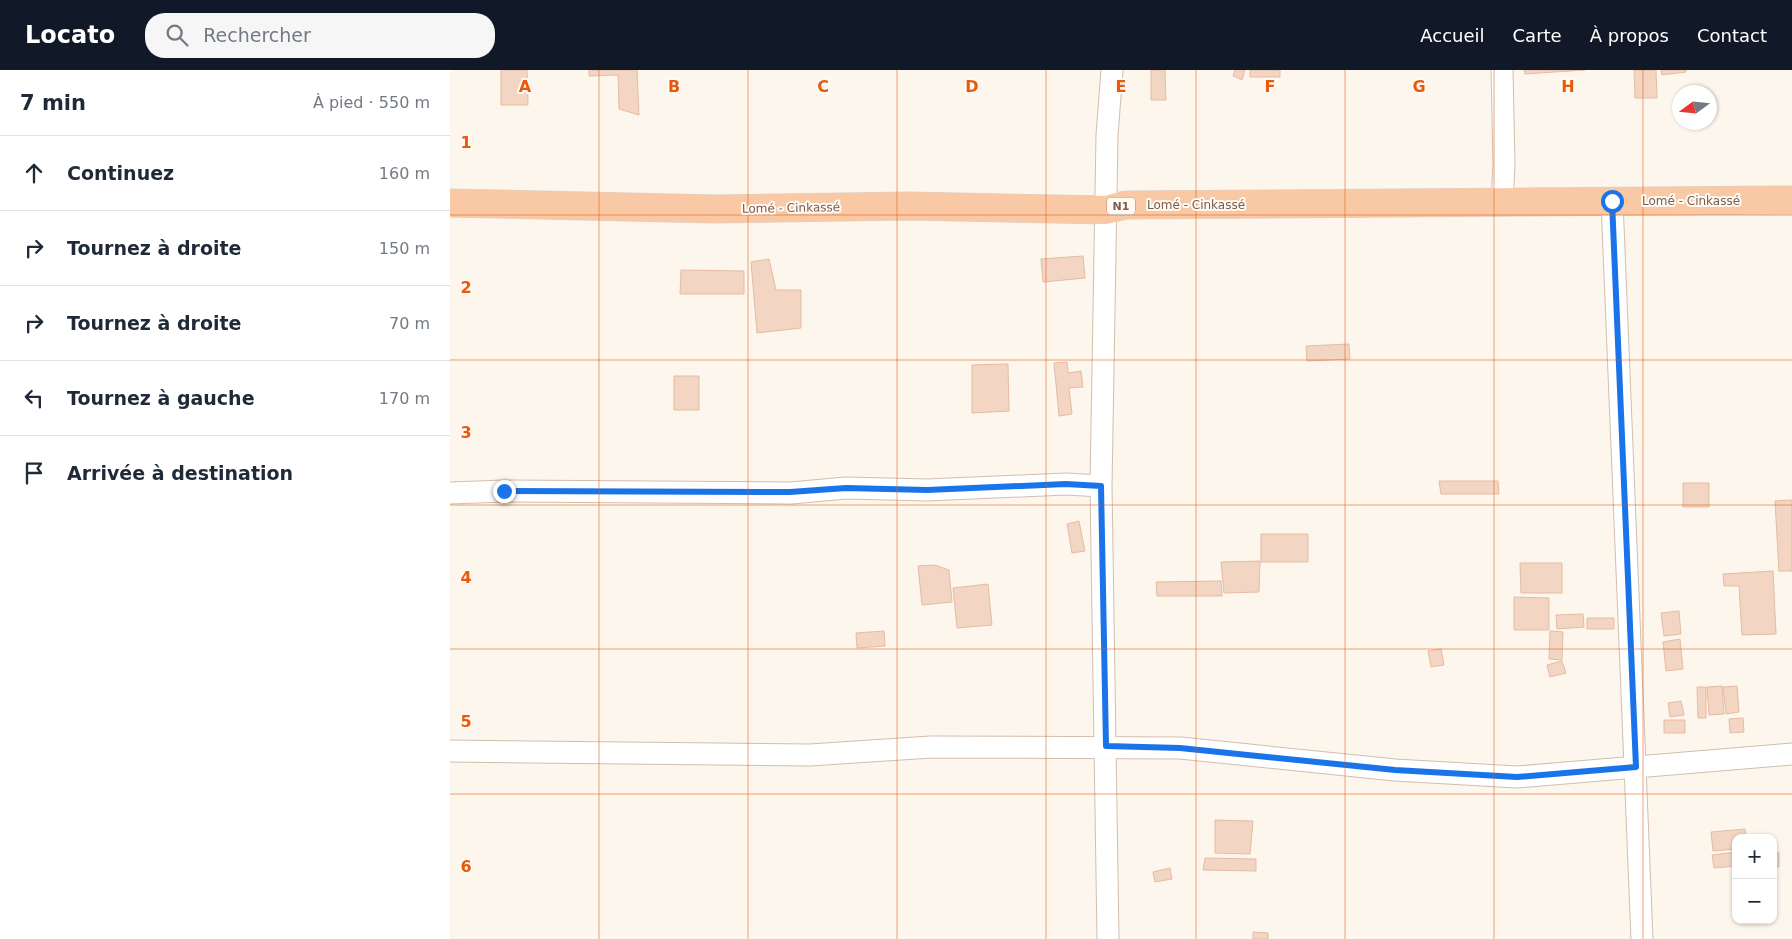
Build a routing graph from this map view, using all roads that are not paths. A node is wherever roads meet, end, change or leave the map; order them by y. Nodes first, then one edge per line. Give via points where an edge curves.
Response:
1 (1112, 70) edge
2 (1502, 70) edge
3 (1792, 200) edge
4 (1612, 201) junction
5 (1502, 202) junction
6 (450, 203) edge
7 (1106, 210) junction
8 (1101, 486) junction
9 (450, 493) edge
10 (1106, 746) junction
11 (450, 751) edge
12 (1792, 754) edge
13 (1636, 767) junction
14 (1108, 939) edge
15 (1642, 939) edge

1 - 7 street
2 - 5 street
3 - 4 highway, Lomé - Cinkassé / N1
4 - 5 highway, Lomé - Cinkassé / N1
4 - 13 street
5 - 7 highway, Lomé - Cinkassé / N1 via 1125,205
6 - 7 highway, Lomé - Cinkassé / N1 via 715,209 908,206
7 - 8 street
8 - 9 street via 1066,484 927,490 846,488 790,492
8 - 10 street
10 - 11 street via 930,747 810,756
10 - 13 street via 1180,748 1395,770 1517,777
10 - 14 street
12 - 13 street
13 - 15 street

